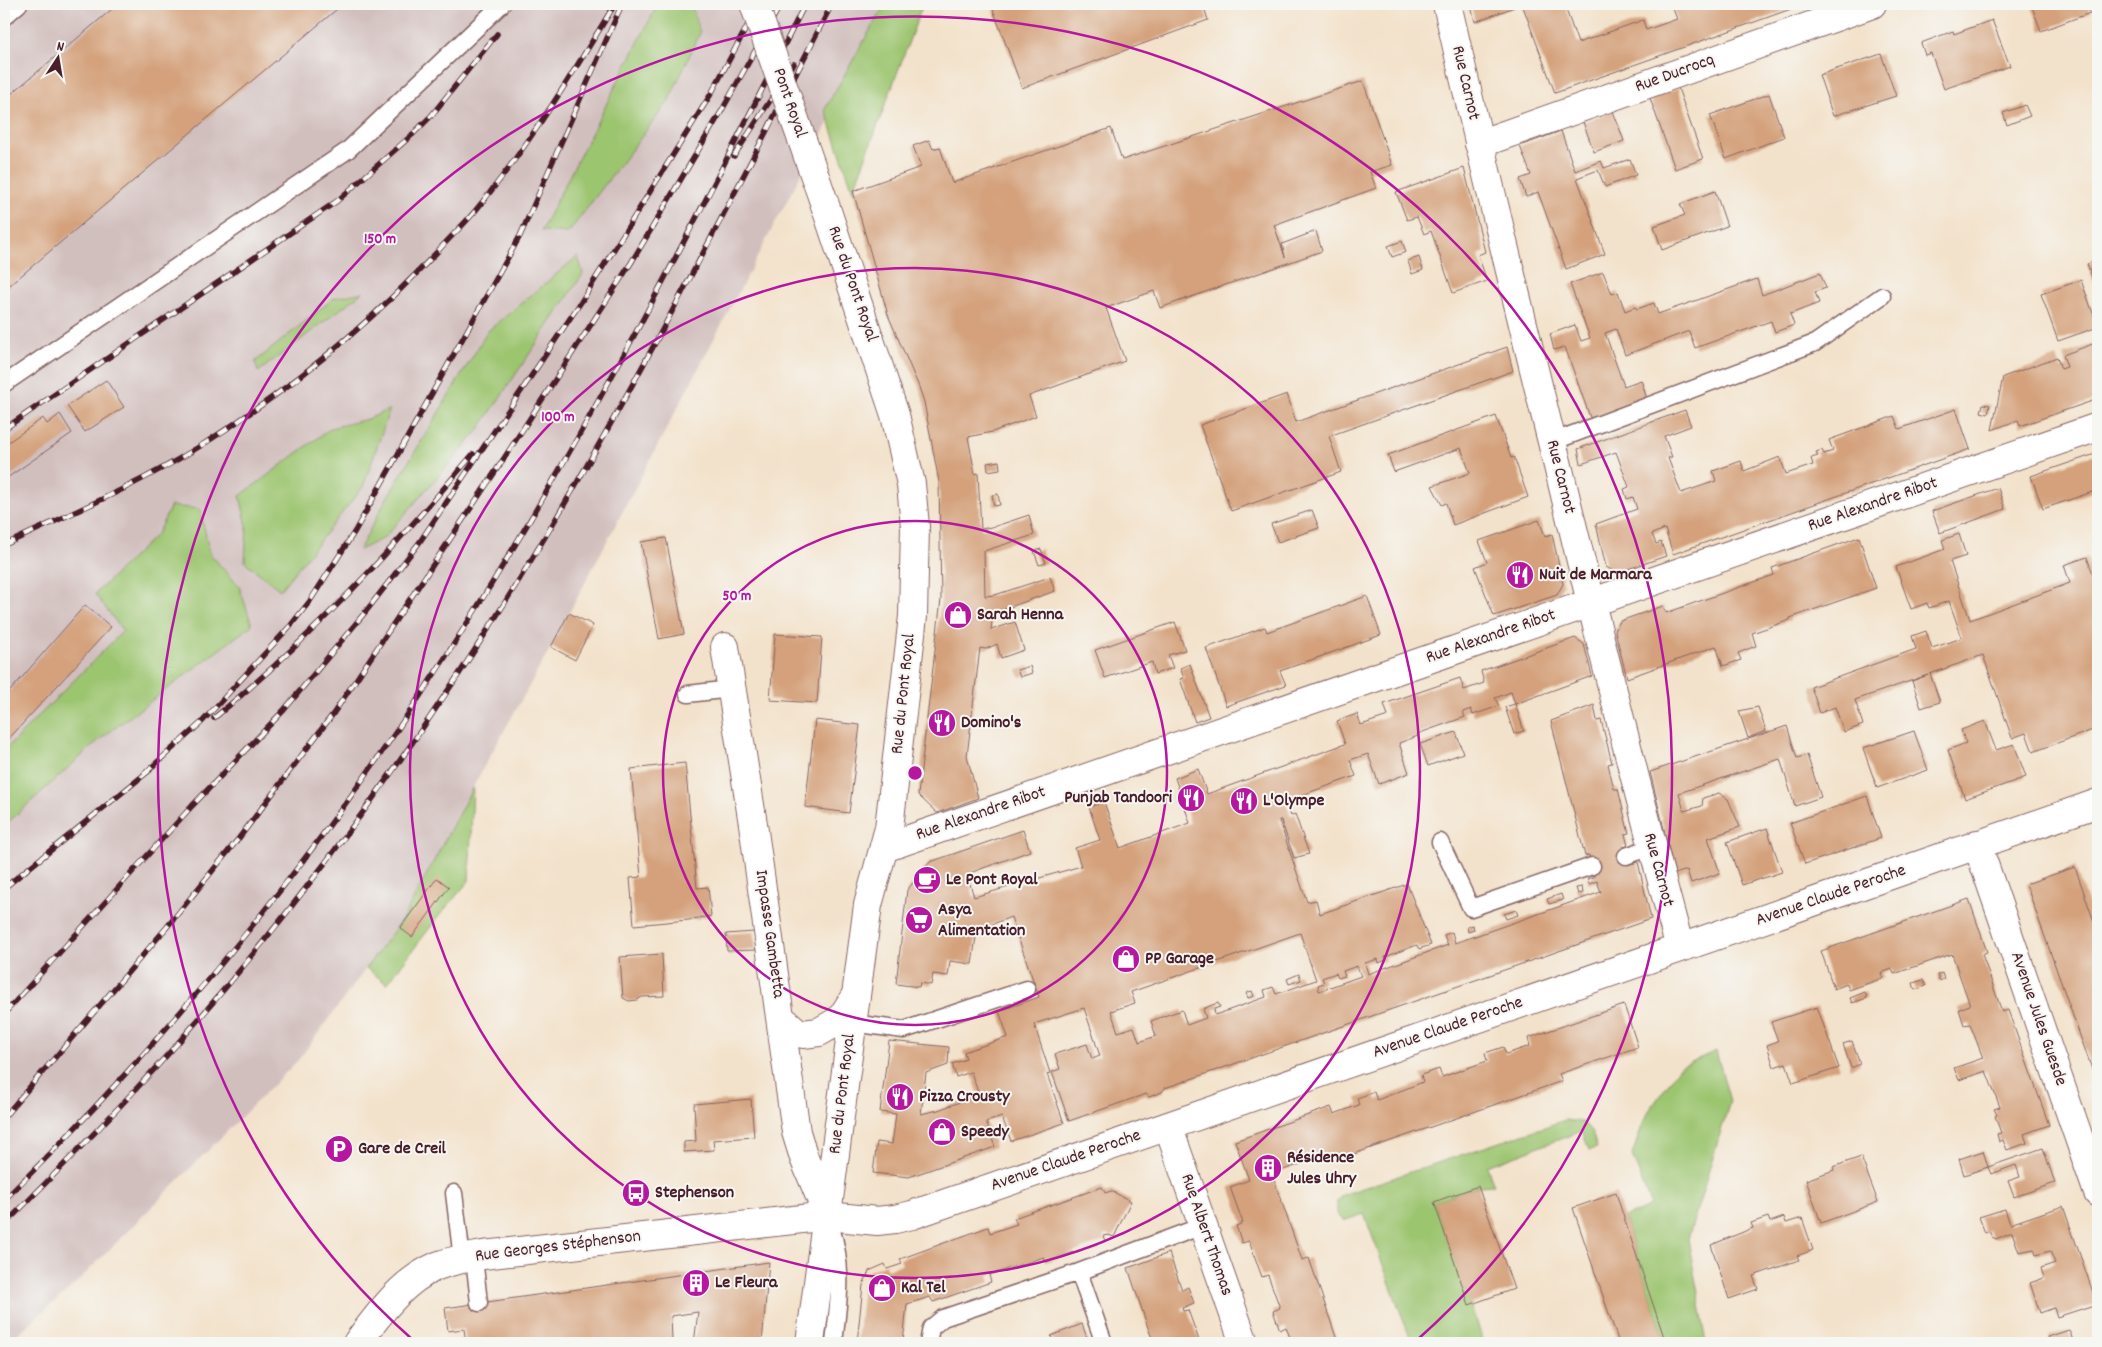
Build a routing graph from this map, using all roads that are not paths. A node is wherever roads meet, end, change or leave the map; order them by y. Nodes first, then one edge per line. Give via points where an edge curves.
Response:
1 (19, 4) edge
2 (502, 4) edge
3 (754, 4) edge
4 (1447, 4) edge
5 (1872, 4) edge
6 (4, 17) edge
7 (1479, 144) junction
8 (824, 202) joint
9 (1882, 296) dead end
10 (4, 384) edge
11 (2098, 427) edge
12 (1552, 442) junction
13 (1591, 603) junction
14 (725, 647) dead end
15 (731, 689) junction
16 (688, 694) dead end
17 (2098, 803) edge
18 (1440, 842) dead end
19 (1977, 844) junction
20 (1652, 847) junction
21 (884, 848) junction
22 (1626, 856) dead end
23 (1592, 866) dead end
24 (1680, 948) junction
25 (1027, 988) dead end
26 (856, 995) junction
27 (781, 1018) junction
28 (852, 1023) junction
29 (1168, 1126) junction
30 (454, 1193) dead end
31 (2098, 1193) edge
32 (828, 1216) junction
33 (792, 1220) joint
34 (1202, 1226) junction
35 (468, 1258) junction
36 (1079, 1272) junction
37 (479, 1303) dead end
38 (367, 1340) edge
39 (810, 1343) edge
40 (834, 1343) edge
41 (928, 1343) edge
42 (1104, 1343) edge
43 (1244, 1343) edge

1 - 6 lane
2 - 10 lane via 348,150
3 - 8 street, Pont Royal, bridge
4 - 7 street, Rue Carnot
5 - 7 street, Rue Ducrocq
7 - 12 street, Rue Carnot
8 - 21 street, Rue du Pont Royal via 895,415 910,484 915,526 913,616
9 - 12 lane via 1815,343
11 - 13 street, Rue Alexandre Ribot
12 - 13 street, Rue Carnot
13 - 20 street, Rue Carnot
13 - 21 street, Rue Alexandre Ribot
14 - 15 street, Impasse Gambetta
15 - 16 lane
15 - 27 street, Impasse Gambetta
17 - 19 street, Avenue Claude Peroche
18 - 23 lane via 1471,908
19 - 24 street, Avenue Claude Peroche
19 - 31 street, Avenue Jules Guesde
20 - 22 lane
20 - 24 street, Rue Carnot
21 - 26 street, Rue du Pont Royal via 868,905
24 - 29 street, Avenue Claude Peroche
25 - 28 lane via 904,1030
26 - 27 street via 840,1020 819,1032 797,1032
26 - 28 street, Rue du Pont Royal
27 - 32 street, Impasse Gambetta via 796,1132
28 - 32 street, Rue du Pont Royal
29 - 32 street, Avenue Claude Peroche via 912,1215 877,1221
29 - 34 street, Rue Albert Thomas
30 - 35 lane
32 - 33 street, Avenue Claude Peroche
32 - 39 street, Rue du Pont Royal
32 - 40 lane via 841,1280
33 - 35 street, Rue Georges Stéphenson
34 - 36 lane
34 - 43 street, Rue Albert Thomas
35 - 37 lane
35 - 38 street, Rue Georges Stéphenson via 438,1265 420,1274 404,1287
36 - 41 lane via 943,1318 931,1328
36 - 42 lane

